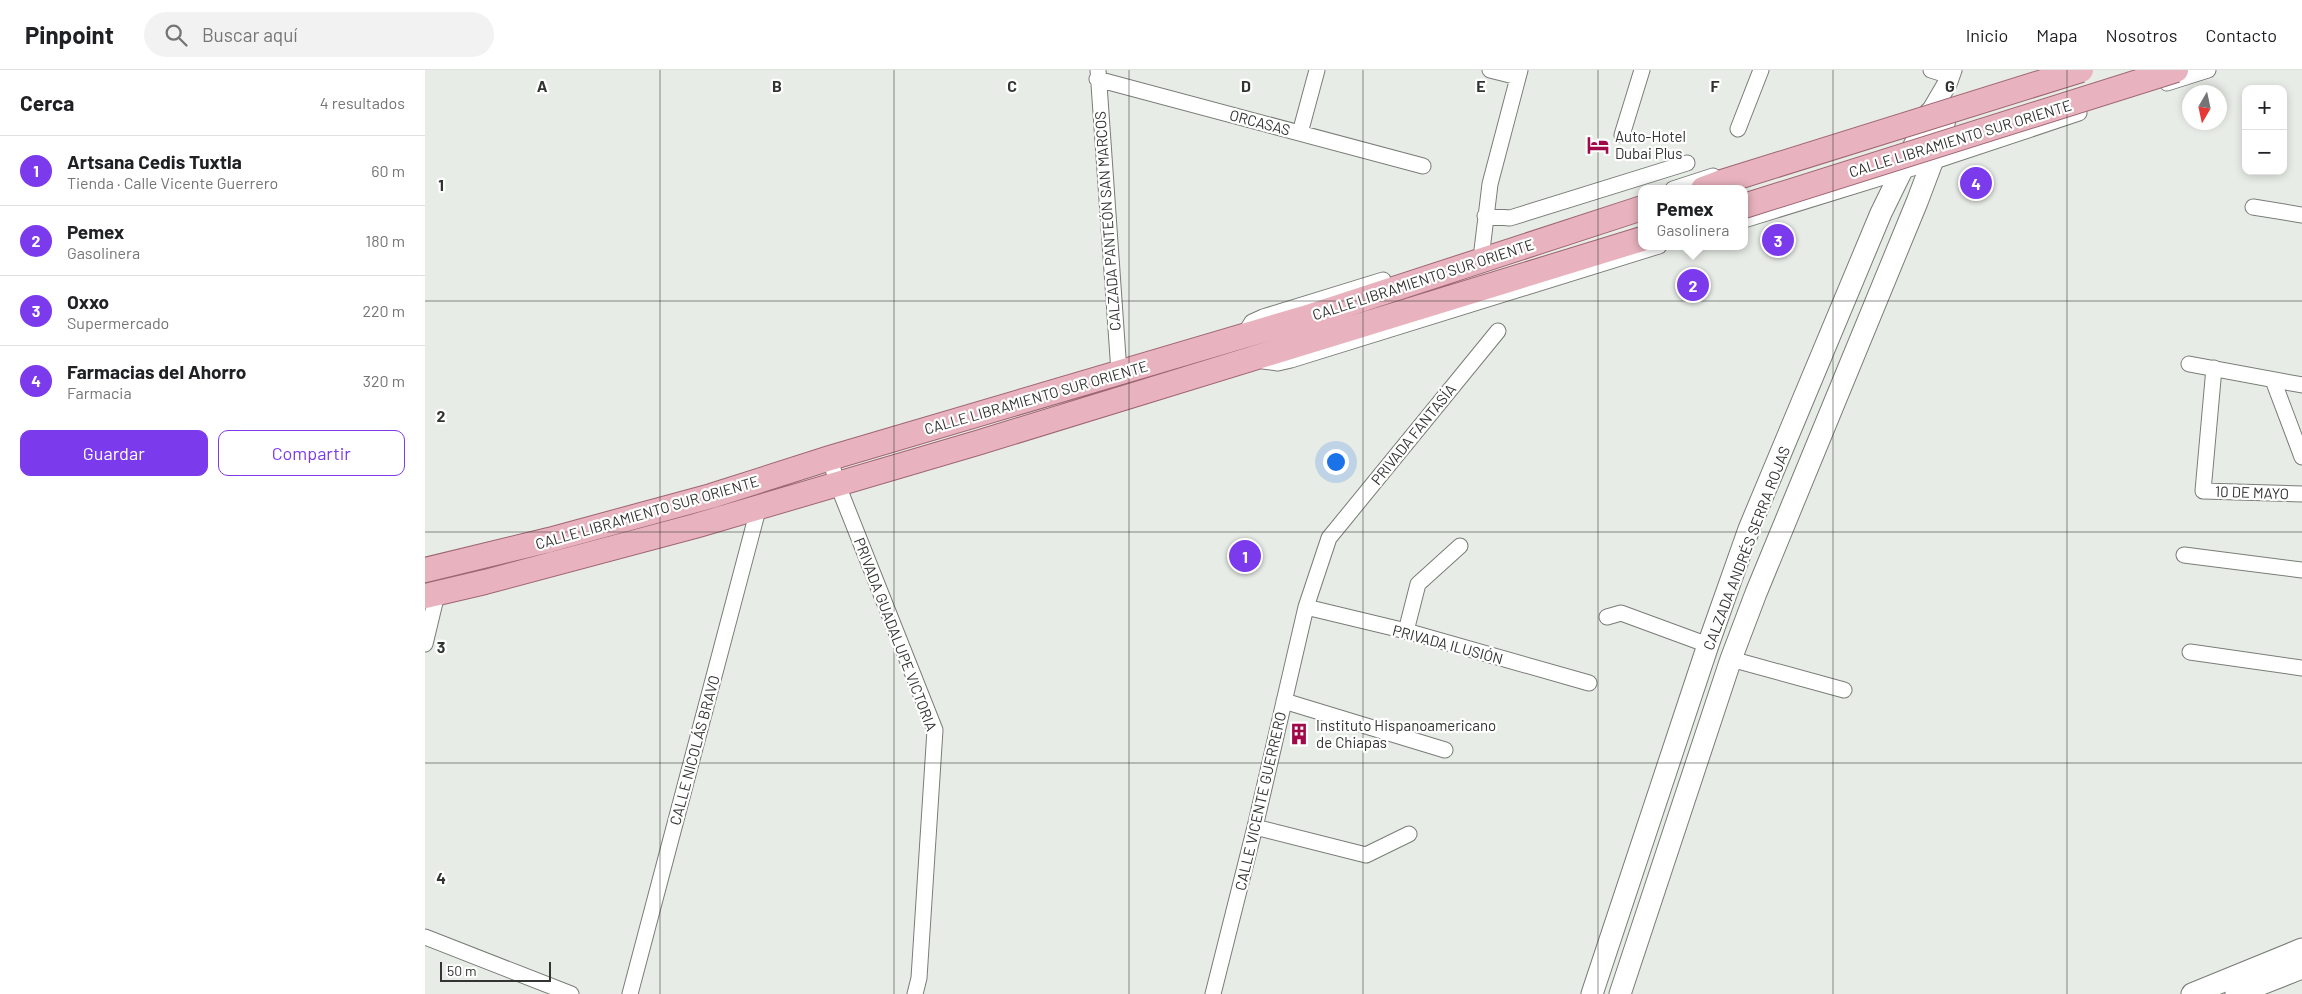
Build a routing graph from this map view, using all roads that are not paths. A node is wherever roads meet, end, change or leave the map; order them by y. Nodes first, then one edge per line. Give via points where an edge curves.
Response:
1 (1317, 70) edge
2 (1490, 70) edge
3 (1642, 70) edge
4 (1761, 70) edge
5 (1931, 70) edge
6 (2046, 70) edge
7 (2081, 70) edge
8 (2176, 70) edge
9 (2208, 70) edge
10 (1097, 74) edge
11 (1519, 74) edge
12 (1944, 95) edge
13 (1738, 128) dead end
14 (1300, 133) junction
15 (1622, 135) dead end
16 (1932, 162) junction
17 (1687, 163) dead end
18 (1423, 166) dead end
19 (1901, 172) junction
20 (1685, 185) edge
21 (1716, 185) edge
22 (1638, 200) edge
23 (1748, 205) edge
24 (2253, 207) dead end
25 (1638, 209) edge
26 (2302, 215) edge
27 (1485, 216) junction
28 (1748, 219) edge
29 (1638, 240) edge
30 (1482, 250) junction
31 (1646, 250) edge
32 (1497, 330) dead end
33 (1250, 347) junction
34 (2189, 364) dead end
35 (2215, 368) junction
36 (1119, 372) junction
37 (2273, 380) junction
38 (2302, 385) edge
39 (2302, 457) edge
40 (830, 458) junction
41 (837, 483) junction
42 (2302, 494) edge
43 (759, 506) junction
44 (1329, 538) joint
45 (1460, 546) dead end
46 (2184, 555) dead end
47 (425, 570) edge
48 (2302, 570) edge
49 (1730, 582) junction
50 (1756, 593) junction
51 (431, 595) edge
52 (1306, 607) junction
53 (1607, 617) dead end
54 (1406, 631) junction
55 (425, 644) edge
56 (1708, 646) junction
57 (2190, 652) dead end
58 (1731, 659) junction
59 (2302, 668) edge
60 (1589, 683) dead end
61 (1843, 690) dead end
62 (1284, 701) junction
63 (1445, 750) dead end
64 (1255, 827) junction
65 (1409, 834) dead end
66 (425, 937) edge
67 (2302, 949) edge
68 (2302, 968) edge
69 (2197, 993) edge
70 (571, 994) edge
71 (630, 994) edge
72 (915, 994) edge
73 (1213, 994) edge
74 (1592, 994) edge
75 (1620, 994) edge
76 (2236, 994) edge

1 - 14 street
2 - 11 street
3 - 15 street
4 - 13 street
5 - 12 street
6 - 12 street
7 - 21 main road, CALLE LIBRAMIENTO SUR ORIENTE, bridge
8 - 23 main road, CALLE LIBRAMIENTO SUR ORIENTE, bridge
9 - 16 street
10 - 14 street, ORCASAS
10 - 36 street, CALZADA PANTEÓN SAN MARCOS
11 - 27 street via 1490,184
12 - 16 main road, CALZADA ANDRÉS SERRA ROJAS
12 - 19 main road, CALZADA ANDRÉS SERRA ROJAS
12 - 20 street
14 - 18 street, ORCASAS
16 - 19 street
16 - 50 main road, CALZADA ANDRÉS SERRA ROJAS
17 - 27 street via 1510,218
19 - 28 street
19 - 49 main road, CALZADA ANDRÉS SERRA ROJAS via 1881,213
22 - 30 street
24 - 26 street
25 - 33 main road, CALLE LIBRAMIENTO SUR ORIENTE via 1311,316
27 - 30 street
29 - 33 main road, CALLE LIBRAMIENTO SUR ORIENTE via 1317,340
30 - 33 street via 1263,317 1248,327
31 - 33 street via 1291,360 1268,362
32 - 44 street, PRIVADA FANTASÍA
33 - 36 main road, CALLE LIBRAMIENTO SUR ORIENTE
33 - 41 main road, CALLE LIBRAMIENTO SUR ORIENTE via 977,443
34 - 35 street
35 - 37 street
35 - 42 street, 10 DE MAYO via 2203,491
36 - 40 main road, CALLE LIBRAMIENTO SUR ORIENTE
37 - 38 street
37 - 39 street
40 - 41 street, PRIVADA GUADALUPE VICTORIA
40 - 47 main road, CALLE LIBRAMIENTO SUR ORIENTE via 711,496
41 - 43 main road, CALLE LIBRAMIENTO SUR ORIENTE
41 - 72 street, PRIVADA GUADALUPE VICTORIA via 935,730
43 - 51 main road, CALLE LIBRAMIENTO SUR ORIENTE via 695,526
43 - 71 street, CALLE NICOLÁS BRAVO
44 - 52 street, CALLE VICENTE GUERRERO
45 - 54 street via 1418,584
46 - 48 street
49 - 50 main road
49 - 56 main road, CALZADA ANDRÉS SERRA ROJAS
50 - 58 main road, CALZADA ANDRÉS SERRA ROJAS
51 - 55 street
52 - 54 street, PRIVADA ILUSIÓN
52 - 62 street, CALLE VICENTE GUERRERO
53 - 56 street via 1621,613
54 - 60 street, PRIVADA ILUSIÓN
56 - 74 main road, CALZADA ANDRÉS SERRA ROJAS
57 - 59 street
58 - 61 street
58 - 75 main road, CALZADA ANDRÉS SERRA ROJAS
62 - 63 street
62 - 64 street, CALLE VICENTE GUERRERO
64 - 65 street via 1366,855
64 - 73 street, CALLE VICENTE GUERRERO
66 - 70 street
67 - 69 main road
68 - 76 main road

